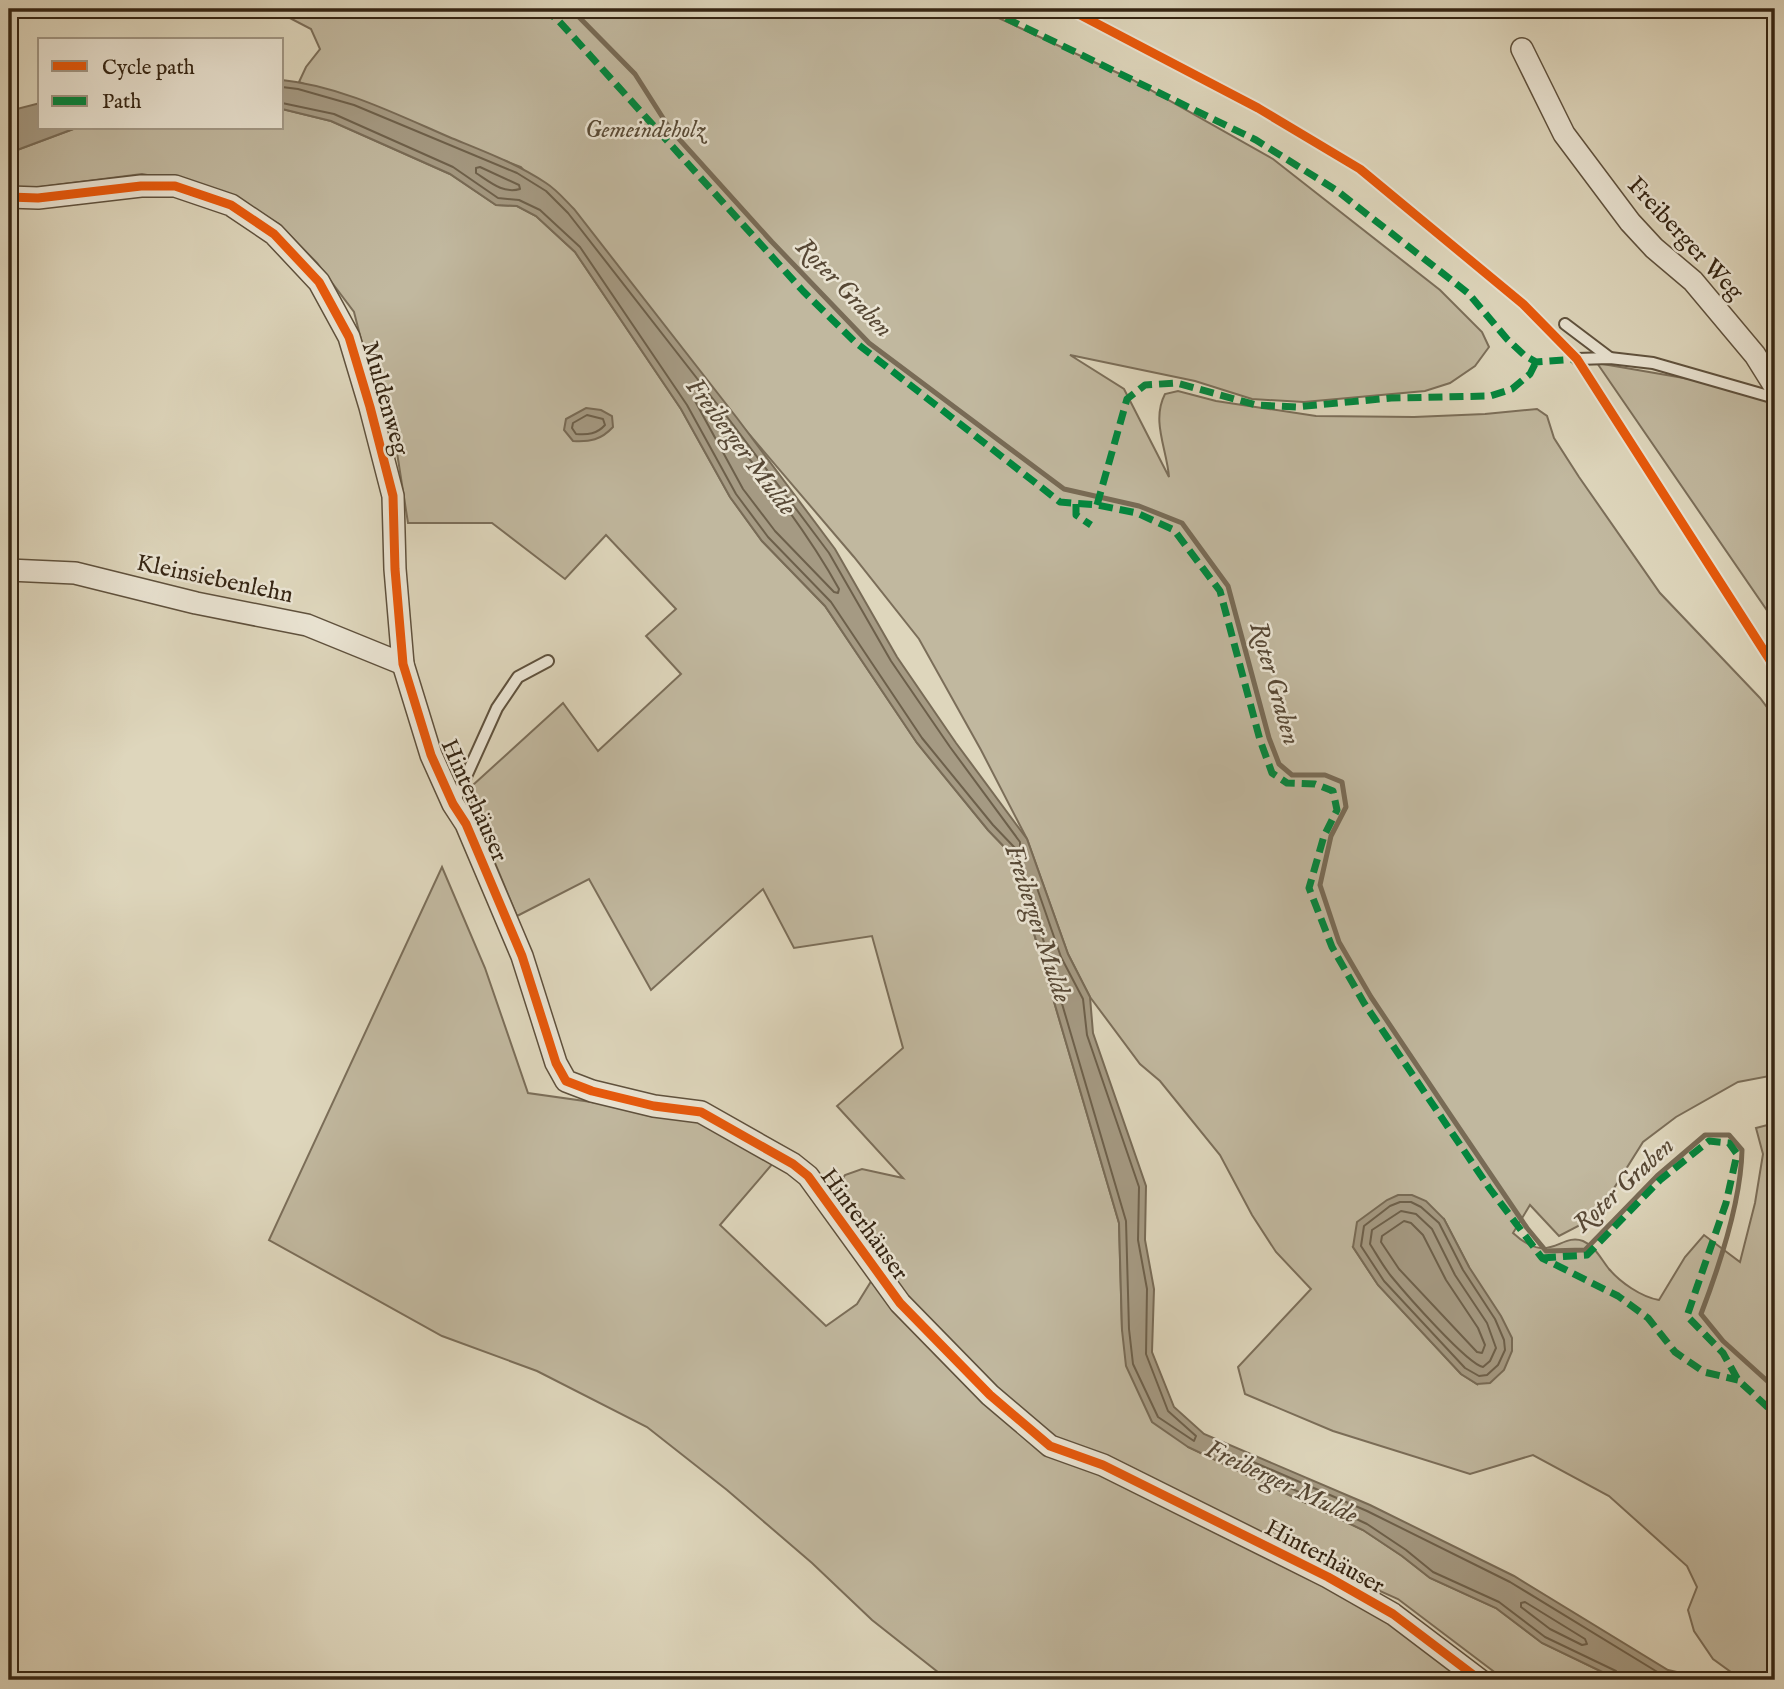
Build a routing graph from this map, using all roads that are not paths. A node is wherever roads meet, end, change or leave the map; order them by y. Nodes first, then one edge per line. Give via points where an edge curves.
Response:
1 (1522, 49) dead end
2 (9, 197) edge
3 (1566, 324) dead end
4 (1610, 358) junction
5 (1577, 359) dead end
6 (1775, 387) edge
7 (1775, 398) edge
8 (9, 570) edge
9 (548, 661) dead end
10 (403, 664) junction
11 (453, 804) junction
12 (1480, 1680) edge

1 - 6 street, Freiberger Weg via 1564,134 1654,248 1700,290 1755,355
2 - 10 street, Muldenweg via 175,186 230,205 252,219 274,234 319,282 349,337 393,496
3 - 4 lane
4 - 5 lane
4 - 7 lane via 1653,363
8 - 10 street, Kleinsiebenlehn via 75,573 307,625
9 - 11 lane via 518,677 497,708
10 - 11 street, Hinterhäuser via 430,754
11 - 12 street, Hinterhäuser via 466,824 522,956 566,1081 654,1106 701,1112 793,1164 808,1176 900,1303 990,1395 1050,1446 1103,1465 1328,1577 1393,1614

